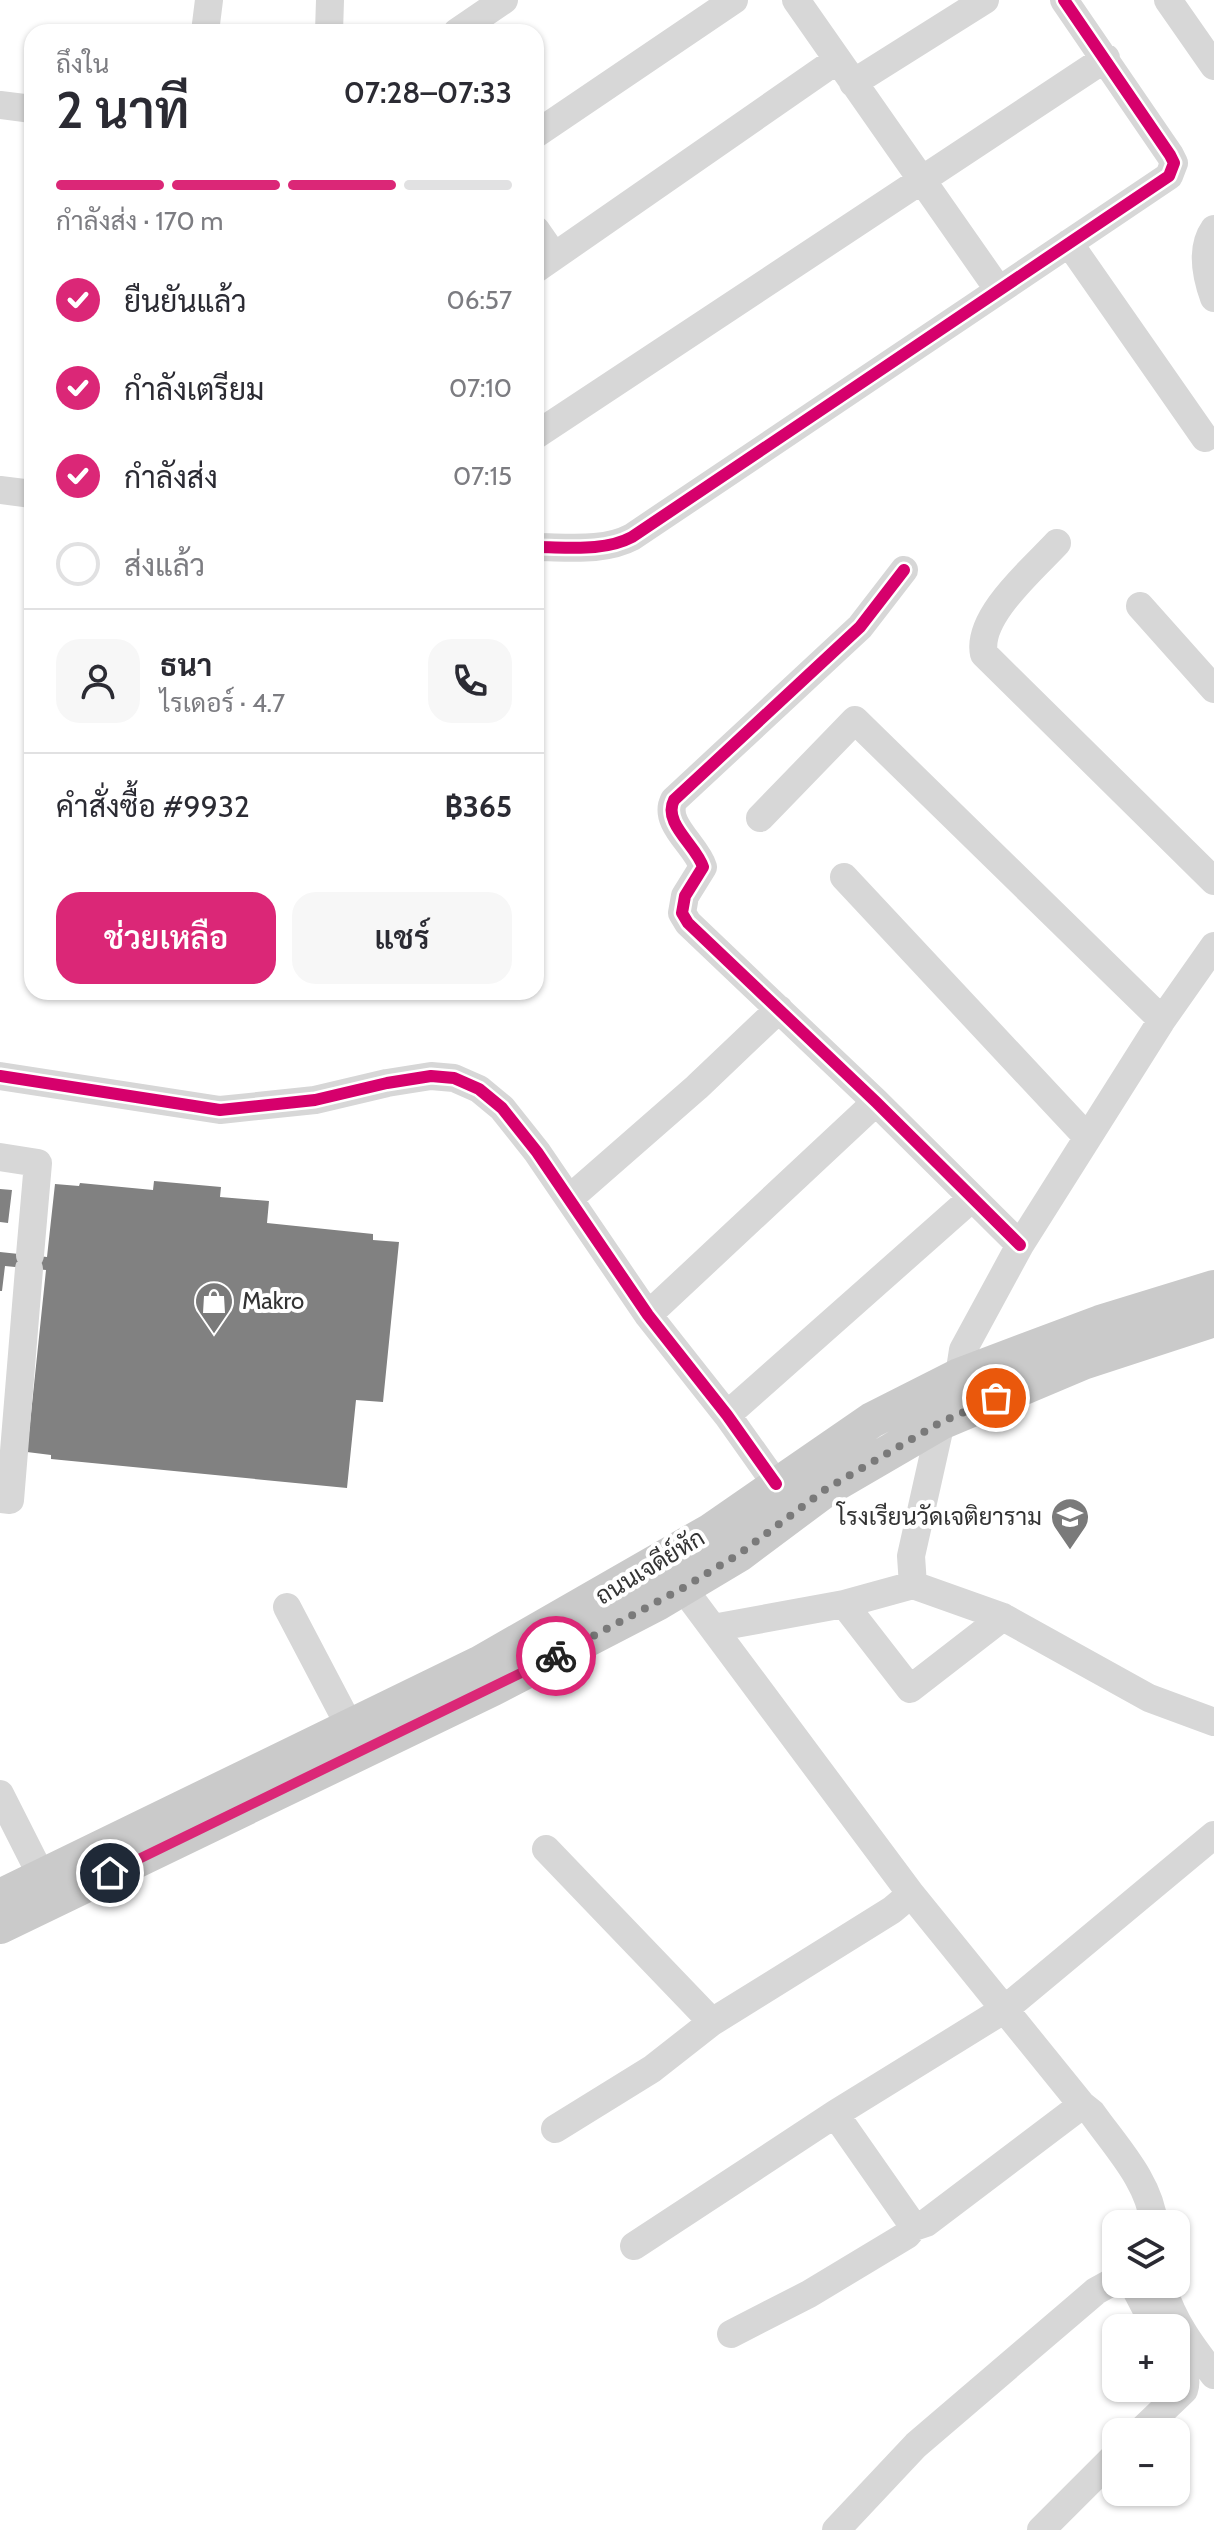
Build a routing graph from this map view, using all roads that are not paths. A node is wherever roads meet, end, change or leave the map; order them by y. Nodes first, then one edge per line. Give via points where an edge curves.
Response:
1 (209, 0) edge
2 (330, 0) edge
3 (504, 0) edge
4 (734, 0) edge
5 (796, 0) edge
6 (985, 0) edge
7 (1064, 0) edge
8 (1168, 0) edge
9 (206, 24) edge
10 (329, 24) edge
11 (469, 24) edge
12 (1106, 58) junction
13 (1214, 66) edge
14 (845, 72) junction
15 (0, 105) edge
16 (24, 108) edge
17 (544, 129) edge
18 (922, 178) junction
19 (1214, 229) edge
20 (1069, 243) junction
21 (545, 263) edge
22 (998, 289) junction
23 (1214, 298) edge
24 (544, 430) edge
25 (1205, 438) dead end
26 (0, 490) edge
27 (24, 493) edge
28 (1057, 543) dead end
29 (544, 547) edge
30 (904, 570) dead end
31 (1140, 606) dead end
32 (1214, 689) edge
33 (760, 818) dead end
34 (844, 877) dead end
35 (1214, 881) edge
36 (1214, 946) edge
37 (779, 1009) junction
38 (1162, 1020) junction
39 (0, 1076) edge
40 (876, 1102) junction
41 (1087, 1137) junction
42 (0, 1157) edge
43 (570, 1198) junction
44 (972, 1198) junction
45 (1020, 1245) junction
46 (1214, 1288) edge
47 (648, 1315) junction
48 (1214, 1319) edge
49 (959, 1376) junction
50 (727, 1415) junction
51 (941, 1422) junction
52 (776, 1484) junction
53 (0, 1499) edge
54 (913, 1585) junction
55 (683, 1588) junction
56 (844, 1604) junction
57 (287, 1607) dead end
58 (1003, 1617) junction
59 (713, 1628) junction
60 (1214, 1722) edge
61 (350, 1727) junction
62 (0, 1794) edge
63 (1214, 1835) edge
64 (546, 1849) dead end
65 (42, 1877) junction
66 (911, 1894) junction
67 (0, 1897) edge
68 (0, 1926) edge
69 (1005, 2009) junction
70 (712, 2022) junction
71 (1082, 2105) junction
72 (835, 2114) junction
73 (555, 2129) dead end
74 (1152, 2210) edge
75 (914, 2227) junction
76 (634, 2246) dead end
77 (1102, 2288) edge
78 (1166, 2298) edge
79 (731, 2334) dead end
80 (1214, 2375) edge
81 (1171, 2402) edge
82 (1155, 2418) edge
83 (1102, 2469) edge
84 (836, 2530) edge
85 (1041, 2530) edge

1 - 9 street
2 - 10 street
3 - 11 street
4 - 17 street
5 - 14 street
6 - 14 street
7 - 12 street
8 - 13 street
12 - 18 street
12 - 20 street via 1174,163 1169,176
14 - 18 street
14 - 21 street
15 - 16 street
18 - 22 street
18 - 24 street
19 - 23 street via 1206,241 1207,279
20 - 22 street
20 - 25 street
22 - 29 street via 620,543
26 - 27 street
28 - 35 street via 997,609 982,643 984,654
30 - 37 street via 860,627 671,807 673,820 703,867 685,896 682,913
31 - 32 street
33 - 38 street via 855,720
34 - 41 street
36 - 38 street
37 - 40 street
37 - 43 street
38 - 41 street
39 - 43 street via 220,1110 315,1100 431,1076 454,1078 502,1108
40 - 44 street
40 - 47 street
41 - 45 street
42 - 53 street via 38,1163 10,1500
43 - 47 street
44 - 45 street
44 - 50 street
45 - 49 street via 963,1350
46 - 49 main road, ถนนเจดีย์หัก via 1100,1323
47 - 50 street
48 - 51 main road, ถนนเจดีย์หัก via 1083,1362
49 - 52 main road, ถนนเจดีย์หัก via 872,1420
50 - 52 street
51 - 54 street via 911,1556
51 - 55 main road, ถนนเจดีย์หัก via 826,1489
52 - 61 main road, ถนนเจดีย์หัก via 628,1581 479,1664
54 - 56 street
54 - 58 street
55 - 59 street
55 - 68 main road, ถนนเจดีย์หัก via 493,1688
56 - 58 street via 910,1689
56 - 59 street
57 - 61 street
58 - 60 street via 1149,1698
59 - 66 street
61 - 65 main road, ถนนเจดีย์หัก
62 - 65 street
63 - 69 street
64 - 70 street
65 - 67 main road, ถนนเจดีย์หัก
66 - 69 street
66 - 70 street
69 - 71 street
69 - 72 street
70 - 73 street via 652,2069
71 - 74 street via 1143,2186
71 - 75 street
72 - 75 street
72 - 76 street
75 - 79 street via 809,2294
77 - 84 street via 916,2445
78 - 80 street
81 - 82 street
83 - 85 street

